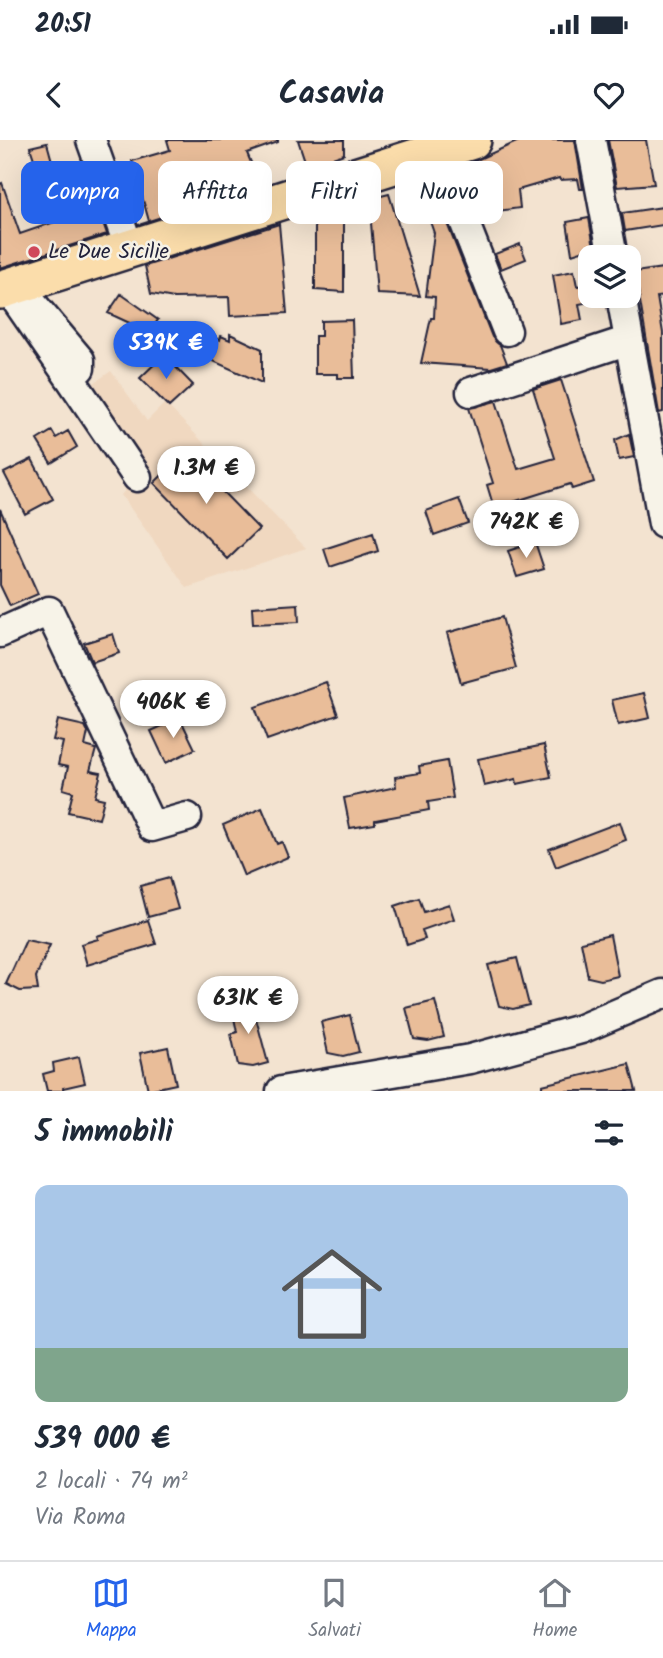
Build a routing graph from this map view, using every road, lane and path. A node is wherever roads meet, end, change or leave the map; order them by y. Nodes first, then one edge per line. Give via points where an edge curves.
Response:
1 (91, 140) edge
2 (472, 140) edge
3 (591, 140) edge
4 (435, 146) edge
5 (611, 245) edge
6 (130, 250) junction
7 (8, 287) edge
8 (623, 308) edge
9 (507, 331) dead end
10 (629, 340) junction
11 (471, 392) dead end
12 (137, 477) dead end
13 (663, 524) edge
14 (0, 633) edge
15 (187, 817) dead end
16 (663, 994) edge
17 (281, 1091) edge

1 - 6 street
2 - 4 main road
3 - 5 street
4 - 6 main road
4 - 9 street
6 - 7 main road
7 - 12 street via 80,360 80,368 70,378
8 - 10 street
10 - 11 street
10 - 13 street
14 - 15 street via 48,611 152,827
16 - 17 street via 581,1029 470,1059

